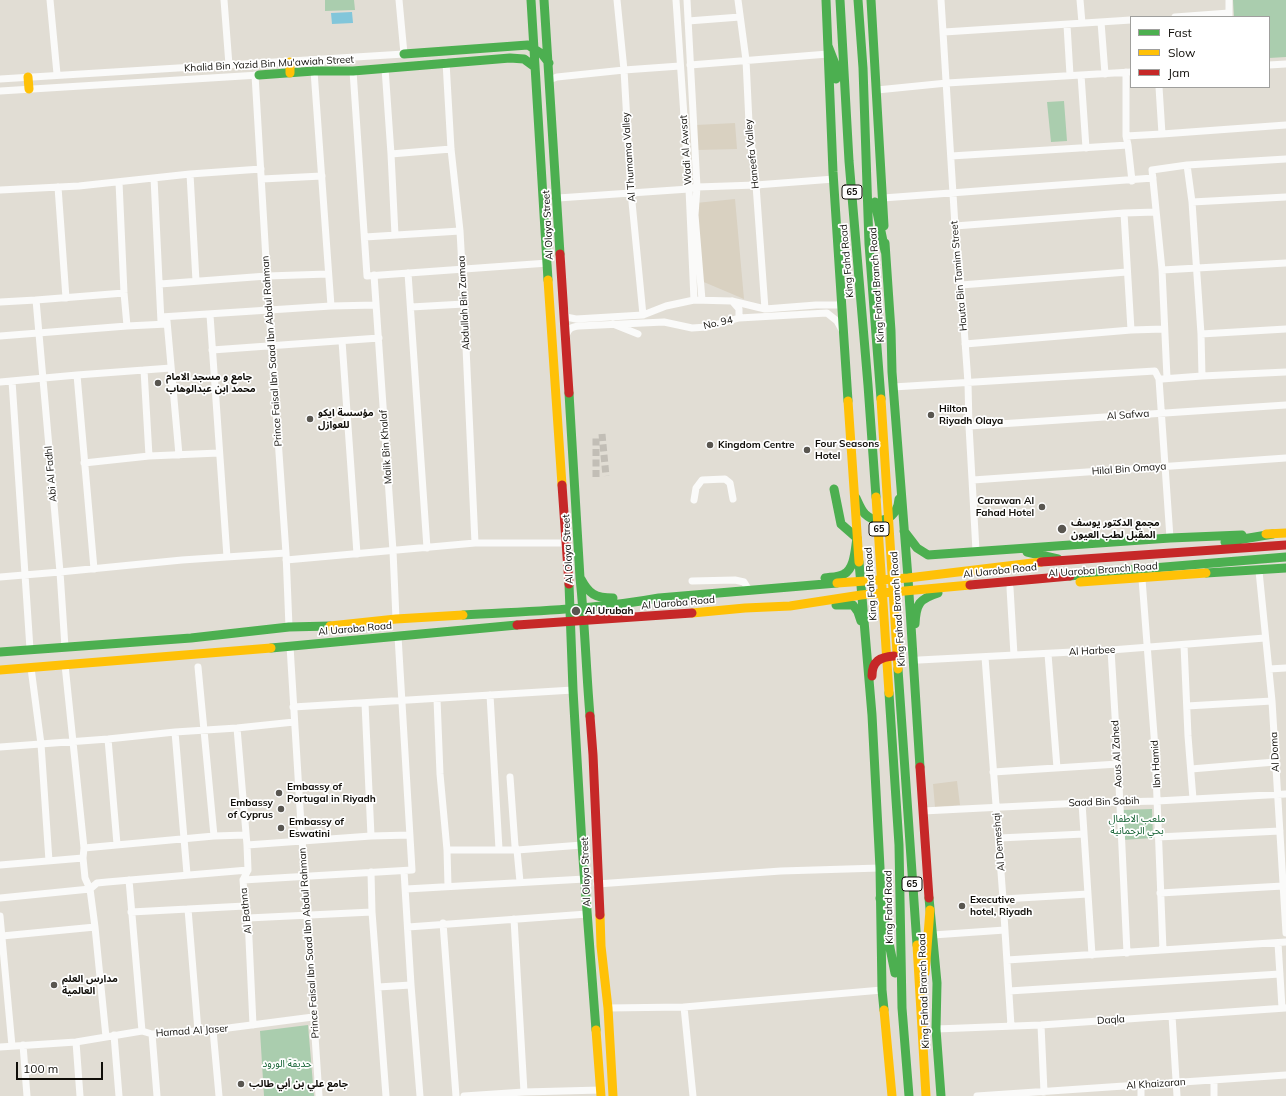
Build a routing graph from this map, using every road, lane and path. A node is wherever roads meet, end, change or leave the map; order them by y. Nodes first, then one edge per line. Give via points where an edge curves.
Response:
1 (50, 0) edge
2 (224, 0) edge
3 (399, 0) edge
4 (531, 0) edge
5 (544, 0) edge
6 (617, 0) edge
7 (676, 0) edge
8 (687, 0) edge
9 (738, 0) edge
10 (826, 0) edge
11 (840, 0) edge
12 (858, 0) edge
13 (864, 0) edge
14 (871, 0) edge
15 (880, 0) edge
16 (941, 0) edge
17 (1080, 0) edge
18 (1229, 0) edge
19 (1229, 15) edge
20 (1202, 16) edge
21 (740, 17) junction
22 (1130, 20) edge
23 (688, 21) junction
24 (1101, 22) junction
25 (1082, 23) junction
26 (1067, 25) junction
27 (944, 32) junction
28 (861, 36) junction
29 (510, 47) junction
30 (534, 49) junction
31 (828, 50) junction
32 (404, 54) junction
33 (510, 58) junction
34 (746, 60) junction
35 (290, 62) junction
36 (446, 62) junction
37 (548, 63) junction
38 (1286, 64) edge
39 (229, 65) junction
40 (690, 65) junction
41 (1270, 65) edge
42 (680, 66) junction
43 (535, 67) junction
44 (384, 68) junction
45 (624, 70) junction
46 (314, 71) junction
47 (353, 71) junction
48 (1128, 72) edge
49 (290, 73) junction
50 (57, 74) junction
51 (1105, 74) junction
52 (257, 75) junction
53 (1070, 76) junction
54 (1081, 76) junction
55 (28, 77) junction
56 (0, 79) edge
57 (549, 80) junction
58 (947, 83) junction
59 (1159, 88) edge
60 (29, 89) junction
61 (877, 90) junction
62 (0, 91) edge
63 (1286, 125) edge
64 (1162, 134) junction
65 (1126, 136) junction
66 (1128, 145) junction
67 (1086, 148) junction
68 (451, 149) junction
69 (849, 151) junction
70 (391, 154) junction
71 (951, 156) junction
72 (1286, 159) edge
73 (1187, 165) junction
74 (261, 169) junction
75 (867, 170) junction
76 (190, 174) junction
77 (322, 176) junction
78 (154, 178) junction
79 (1153, 178) junction
80 (262, 179) junction
81 (834, 179) junction
82 (1132, 181) junction
83 (119, 182) junction
84 (756, 185) junction
85 (58, 187) junction
86 (697, 187) junction
87 (689, 189) junction
88 (0, 190) edge
89 (631, 192) junction
90 (953, 193) junction
91 (1286, 197) edge
92 (558, 198) junction
93 (883, 198) junction
94 (1192, 202) junction
95 (1156, 212) junction
96 (1124, 213) junction
97 (955, 226) junction
98 (460, 231) junction
99 (395, 235) junction
100 (364, 237) junction
101 (885, 250) junction
102 (548, 263) junction
103 (1286, 263) edge
104 (1195, 267) junction
105 (462, 269) junction
106 (1162, 270) junction
107 (1127, 272) junction
108 (408, 273) junction
109 (328, 274) junction
110 (267, 276) junction
111 (370, 276) junction
112 (196, 281) junction
113 (160, 284) junction
114 (961, 285) junction
115 (124, 294) junction
116 (66, 298) junction
117 (36, 300) junction
118 (694, 300) junction
119 (702, 300) junction
120 (732, 301) junction
121 (0, 302) edge
122 (464, 304) junction
123 (376, 305) junction
124 (816, 305) junction
125 (842, 305) junction
126 (331, 306) junction
127 (550, 306) junction
128 (562, 306) junction
129 (666, 306) junction
130 (411, 307) junction
131 (765, 309) junction
132 (269, 310) junction
133 (210, 315) junction
134 (643, 315) junction
135 (788, 315) junction
136 (739, 318) junction
137 (164, 321) junction
138 (668, 323) junction
139 (613, 324) junction
140 (127, 326) junction
141 (1164, 329) junction
142 (1286, 329) edge
143 (1132, 330) junction
144 (39, 334) junction
145 (638, 334) dead end
146 (844, 334) junction
147 (1201, 334) junction
148 (0, 336) edge
149 (379, 338) junction
150 (566, 338) junction
151 (342, 341) junction
152 (965, 344) junction
153 (271, 346) junction
154 (212, 350) junction
155 (171, 368) junction
156 (144, 370) junction
157 (1286, 372) edge
158 (76, 375) junction
159 (1202, 376) junction
160 (43, 377) junction
161 (1163, 379) junction
162 (12, 381) junction
163 (0, 382) edge
164 (968, 383) junction
165 (893, 387) junction
166 (1286, 405) edge
167 (1161, 413) junction
168 (969, 426) junction
169 (219, 453) junction
170 (179, 455) junction
171 (149, 456) junction
172 (1286, 458) edge
173 (84, 463) junction
174 (1165, 467) junction
175 (973, 480) junction
176 (834, 489) dead end
177 (901, 492) junction
178 (855, 494) junction
179 (733, 499) dead end
180 (694, 500) dead end
181 (904, 531) junction
182 (1286, 533) edge
183 (1273, 534) junction
184 (857, 538) junction
185 (1170, 538) junction
186 (566, 543) junction
187 (475, 544) junction
188 (1286, 545) edge
189 (427, 548) junction
190 (1017, 550) junction
191 (393, 551) junction
192 (976, 551) junction
193 (1174, 552) junction
194 (357, 554) junction
195 (286, 556) junction
196 (227, 557) junction
197 (1286, 557) edge
198 (1062, 560) junction
199 (1286, 568) edge
200 (94, 569) junction
201 (1259, 571) junction
202 (60, 572) junction
203 (24, 575) junction
204 (1074, 576) junction
205 (0, 577) edge
206 (580, 578) junction
207 (905, 578) junction
208 (1142, 579) junction
209 (1107, 580) junction
210 (692, 581) dead end
211 (865, 581) junction
212 (790, 587) junction
213 (948, 588) junction
214 (1010, 588) junction
215 (749, 590) junction
216 (920, 590) junction
217 (906, 591) junction
218 (938, 593) junction
219 (861, 595) junction
220 (659, 598) junction
221 (790, 606) junction
222 (583, 607) junction
223 (570, 608) junction
224 (396, 619) junction
225 (571, 621) junction
226 (583, 621) junction
227 (289, 627) junction
228 (864, 634) junction
229 (398, 636) junction
230 (1265, 638) junction
231 (1184, 645) junction
232 (290, 646) junction
233 (1147, 647) junction
234 (65, 648) junction
235 (30, 649) junction
236 (1111, 650) junction
237 (0, 652) edge
238 (1048, 654) junction
239 (1014, 655) junction
240 (985, 657) junction
241 (919, 660) junction
242 (65, 665) junction
243 (31, 668) junction
244 (198, 668) dead end
245 (1286, 668) edge
246 (1269, 669) junction
247 (0, 670) edge
248 (573, 690) junction
249 (490, 695) junction
250 (437, 699) junction
251 (402, 701) junction
252 (1272, 701) junction
253 (365, 704) junction
254 (1187, 706) junction
255 (293, 707) junction
256 (872, 715) junction
257 (917, 716) junction
258 (294, 722) junction
259 (237, 728) junction
260 (204, 730) junction
261 (175, 732) junction
262 (108, 739) junction
263 (73, 741) junction
264 (41, 744) junction
265 (0, 747) edge
266 (1275, 762) junction
267 (1118, 764) junction
268 (1057, 768) junction
269 (1191, 769) junction
270 (993, 772) junction
271 (510, 777) dead end
272 (1286, 794) edge
273 (1278, 795) junction
274 (1193, 799) junction
275 (1157, 801) junction
276 (1082, 802) junction
277 (1119, 802) junction
278 (996, 807) junction
279 (923, 811) junction
280 (1280, 831) junction
281 (1084, 834) junction
282 (246, 835) junction
283 (410, 835) junction
284 (214, 836) junction
285 (371, 836) junction
286 (1158, 837) junction
287 (999, 838) junction
288 (185, 839) junction
289 (302, 841) junction
290 (117, 844) junction
291 (247, 845) junction
292 (582, 845) junction
293 (84, 848) junction
294 (499, 849) junction
295 (446, 850) junction
296 (517, 850) junction
297 (83, 858) junction
298 (49, 861) junction
299 (0, 865) edge
300 (880, 868) junction
301 (248, 870) junction
302 (404, 871) junction
303 (371, 872) junction
304 (187, 874) junction
305 (306, 877) junction
306 (585, 879) junction
307 (129, 880) junction
308 (243, 880) junction
309 (520, 882) junction
310 (597, 884) junction
311 (448, 886) junction
312 (1283, 886) junction
313 (90, 889) junction
314 (406, 889) junction
315 (1160, 893) junction
316 (1088, 894) junction
317 (0, 898) edge
318 (880, 898) junction
319 (1003, 899) junction
320 (245, 906) junction
321 (188, 909) junction
322 (930, 910) junction
323 (131, 912) junction
324 (372, 912) junction
325 (587, 914) junction
326 (0, 916) edge
327 (306, 916) junction
328 (248, 918) junction
329 (514, 918) junction
330 (600, 922) junction
331 (443, 923) junction
332 (95, 927) junction
333 (408, 927) junction
334 (1005, 930) junction
335 (1286, 933) edge
336 (933, 935) junction
337 (2, 936) junction
338 (1282, 943) edge
339 (590, 948) junction
340 (1163, 950) junction
341 (1127, 953) junction
342 (1092, 955) junction
343 (1007, 960) junction
344 (1280, 974) junction
345 (411, 985) junction
346 (378, 987) junction
347 (882, 990) junction
348 (1009, 991) junction
349 (684, 1007) junction
350 (608, 1008) junction
351 (902, 1008) junction
352 (1284, 1008) edge
353 (922, 1016) junction
354 (1172, 1016) junction
355 (313, 1017) junction
356 (253, 1025) junction
357 (1041, 1025) junction
358 (1011, 1026) junction
359 (936, 1029) junction
360 (213, 1030) junction
361 (142, 1031) junction
362 (198, 1031) junction
363 (152, 1034) junction
364 (114, 1035) junction
365 (106, 1037) junction
366 (76, 1042) junction
367 (23, 1045) junction
368 (0, 1046) edge
369 (12, 1046) junction
370 (1286, 1075) edge
371 (1214, 1080) junction
372 (1176, 1082) junction
373 (1141, 1086) junction
374 (524, 1092) junction
375 (1044, 1092) junction
376 (601, 1093) edge
377 (1078, 1093) edge
378 (1017, 1095) edge
379 (26, 1096) edge
380 (80, 1096) edge
381 (119, 1096) edge
382 (157, 1096) edge
383 (219, 1096) edge
384 (320, 1096) edge
385 (386, 1096) edge
386 (420, 1096) edge
387 (456, 1096) edge
388 (465, 1096) edge
389 (613, 1096) edge
390 (693, 1096) edge
391 (892, 1096) edge
392 (909, 1096) edge
393 (926, 1096) edge
394 (941, 1096) edge
395 (977, 1096) edge
396 (1141, 1096) edge
397 (1177, 1096) edge
398 (1214, 1096) edge

1 - 50 street
2 - 39 street
3 - 32 street
4 - 30 main road, Al Olaya Street
5 - 37 main road, Al Olaya Street
6 - 45 street, Al Thumama Valley
7 - 42 street, Wadi Al Awsat
8 - 23 street, Wadi Al Awsat
9 - 21 street, Haneefa Valley
10 - 31 main road
11 - 69 main road, King Fahd Road / 65
12 - 28 main road, 65
13 - 28 main road
14 - 15 street
14 - 61 main road, King Fahad Branch Road
16 - 27 street, Hauta Bin Tamim Street
17 - 25 street
18 - 19 street
19 - 20 street
21 - 23 street
21 - 34 street, Haneefa Valley
22 - 24 street
23 - 40 street, Wadi Al Awsat
24 - 25 street
24 - 51 street
25 - 26 street
26 - 27 street
26 - 53 street
27 - 58 street, Hauta Bin Tamim Street
28 - 75 main road, 65
29 - 30 main road, Khalid Bin Yazid Bin Mu'awiah Street via 528,46
29 - 32 main road, Khalid Bin Yazid Bin Mu'awiah Street
29 - 33 main road via 513,52
30 - 37 main road via 542,54
30 - 43 main road, Al Olaya Street
31 - 34 street
31 - 69 main road via 835,64 842,138
31 - 81 main road
32 - 35 street, Khalid Bin Yazid Bin Mu'awiah Street
33 - 36 main road, Khalid Bin Yazid Bin Mu'awiah Street
33 - 43 main road, Khalid Bin Yazid Bin Mu'awiah Street via 524,59
34 - 40 street
34 - 84 street, Haneefa Valley via 749,123
35 - 39 street, Khalid Bin Yazid Bin Mu'awiah Street
35 - 49 main road
36 - 44 main road, Khalid Bin Yazid Bin Mu'awiah Street
36 - 68 street, Abdullah Bin Zamaa
37 - 57 main road, Al Olaya Street
38 - 41 street
39 - 50 street, Khalid Bin Yazid Bin Mu'awiah Street
40 - 86 street, Wadi Al Awsat
42 - 45 street
42 - 87 street, Wadi Al Awsat
43 - 102 main road, Al Olaya Street
44 - 47 main road, Khalid Bin Yazid Bin Mu'awiah Street
44 - 70 street
45 - 57 street
45 - 89 street, Al Thumama Valley
46 - 47 main road, Khalid Bin Yazid Bin Mu'awiah Street
46 - 49 main road, Khalid Bin Yazid Bin Mu'awiah Street
46 - 77 street
47 - 100 street, Malik Bin Khalaf
48 - 51 street
48 - 65 street
49 - 52 main road, Khalid Bin Yazid Bin Mu'awiah Street
50 - 55 street, Khalid Bin Yazid Bin Mu'awiah Street
51 - 54 street
52 - 60 street, Khalid Bin Yazid Bin Mu'awiah Street
52 - 74 street, Prince Faisal Ibn Saad Ibn Abdul Rahman
53 - 54 street
53 - 58 street
54 - 67 street
55 - 56 street, Khalid Bin Yazid Bin Mu'awiah Street
55 - 60 main road
57 - 92 main road, Al Olaya Street
58 - 61 street
58 - 71 street, Hauta Bin Tamim Street
59 - 64 street
60 - 62 street, Khalid Bin Yazid Bin Mu'awiah Street
61 - 93 main road, King Fahad Branch Road
63 - 64 street
64 - 65 street
65 - 66 street
66 - 67 street
66 - 82 street
67 - 71 street
68 - 70 street
68 - 98 street, Abdullah Bin Zamaa
69 - 351 main road, King Fahd Road / 65 via 899,845
70 - 99 street
71 - 90 street, Hauta Bin Tamim Street
72 - 73 street
73 - 79 street via 1152,170
73 - 94 street
74 - 76 street
74 - 80 street, Prince Faisal Ibn Saad Ibn Abdul Rahman
75 - 101 main road
75 - 353 main road, 65 via 869,244
76 - 78 street
76 - 112 street
77 - 80 street
77 - 109 street
78 - 83 street
78 - 113 street
79 - 82 street
79 - 95 street
80 - 110 street, Prince Faisal Ibn Saad Ibn Abdul Rahman
81 - 84 street
81 - 125 main road
82 - 90 street
83 - 85 street
83 - 115 street
84 - 86 street
84 - 131 street, Haneefa Valley
85 - 88 street
85 - 116 street
86 - 87 street
86 - 119 street, Wadi Al Awsat via 695,215
87 - 89 street
87 - 118 street, Wadi Al Awsat
89 - 92 street
89 - 134 street, Al Thumama Valley
90 - 93 street
90 - 97 street, Hauta Bin Tamim Street
91 - 94 street
92 - 128 main road, Al Olaya Street
93 - 101 main road, King Fahad Branch Road
94 - 104 street
95 - 96 street
95 - 106 street
96 - 97 street
96 - 107 street
97 - 114 street, Hauta Bin Tamim Street
98 - 99 street
98 - 105 street, Abdullah Bin Zamaa
99 - 100 street
100 - 111 street, Malik Bin Khalaf
101 - 165 main road, King Fahad Branch Road
102 - 105 street
102 - 127 main road, Al Olaya Street
103 - 104 street
104 - 106 street
104 - 147 street
105 - 108 street
105 - 122 street, Abdullah Bin Zamaa
106 - 141 street
107 - 114 street
107 - 143 street
108 - 111 street
108 - 130 street
109 - 110 street
109 - 126 street
110 - 112 street
110 - 132 street, Prince Faisal Ibn Saad Ibn Abdul Rahman
111 - 123 street, Malik Bin Khalaf
112 - 113 street
113 - 137 street
114 - 152 street, Hauta Bin Tamim Street
115 - 116 street
115 - 140 street
116 - 117 street
117 - 121 street
117 - 144 street, Abi Al Fadhl
118 - 119 street, No. 94
118 - 129 street, No. 94
119 - 120 street, No. 94
120 - 131 street, No. 94
120 - 136 street via 739,309
122 - 130 street
122 - 187 street, Abdullah Bin Zamaa
123 - 126 street
123 - 149 street, Malik Bin Khalaf
124 - 125 street, No. 94
124 - 131 street, No. 94
124 - 135 street via 810,309 792,311
125 - 146 main road
126 - 132 street
127 - 128 main road via 554,313 559,315
127 - 186 main road, Al Olaya Street
128 - 134 street, No. 94 via 566,317 576,319
128 - 150 main road, Al Olaya Street
129 - 134 street, No. 94
129 - 138 street via 663,312
130 - 189 street
132 - 133 street
132 - 153 street, Prince Faisal Ibn Saad Ibn Abdul Rahman
133 - 137 street
133 - 154 street
135 - 136 street, No. 94
135 - 146 street, No. 94 via 827,313 837,321
136 - 138 street, No. 94 via 707,327 692,328
137 - 140 street
137 - 155 street
138 - 139 street, No. 94
139 - 145 street
139 - 150 street, No. 94 via 571,327
140 - 144 street
141 - 143 street
141 - 161 street
142 - 147 street
143 - 152 street
144 - 148 street
144 - 160 street, Abi Al Fadhl
146 - 178 main road
147 - 159 street
149 - 151 street
149 - 191 street, Malik Bin Khalaf
150 - 206 main road, Al Olaya Street
151 - 153 street
151 - 194 street
152 - 164 street, Hauta Bin Tamim Street
153 - 154 street
153 - 195 street, Prince Faisal Ibn Saad Ibn Abdul Rahman
154 - 169 street
155 - 156 street
155 - 170 street
156 - 158 street
156 - 171 street
157 - 159 street
158 - 160 street
158 - 173 street
159 - 161 street
160 - 162 street
160 - 202 street, Abi Al Fadhl
161 - 164 street via 1155,371
161 - 167 street
162 - 163 street
162 - 203 street
164 - 165 street
164 - 168 street, Hauta Bin Tamim Street
165 - 177 main road, King Fahad Branch Road
166 - 167 street, Al Safwa
167 - 168 street, Al Safwa
167 - 174 street
168 - 175 street, Hauta Bin Tamim Street
169 - 170 street
169 - 196 street
170 - 171 street
171 - 173 street
172 - 174 street, Hilal Bin Omaya
173 - 200 street
174 - 175 street, Hilal Bin Omaya
174 - 185 street
175 - 192 street, Hauta Bin Tamim Street
176 - 184 main road via 841,524
177 - 178 main road via 896,512 882,520 865,514
177 - 181 main road, King Fahad Branch Road
178 - 184 main road
179 - 180 street via 730,483 725,479 702,480 696,488
181 - 192 main road via 920,552 928,555
181 - 207 main road, King Fahad Branch Road
182 - 183 main road
183 - 185 main road
183 - 193 main road
184 - 211 main road
184 - 212 main road via 851,564 844,574
185 - 190 main road
186 - 187 street
186 - 223 main road, Al Olaya Street
187 - 189 street
188 - 193 main road, Al Uaroba Road
189 - 191 street
190 - 192 main road
190 - 198 main road
191 - 194 street
191 - 224 street, Malik Bin Khalaf
193 - 198 main road, Al Uaroba Road
194 - 195 street
195 - 196 street
195 - 227 street, Prince Faisal Ibn Saad Ibn Abdul Rahman
196 - 200 street
197 - 204 main road, Al Uaroba Road
198 - 207 main road, Al Uaroba Road
199 - 201 main road, Al Uaroba Branch Road
200 - 202 street
201 - 208 main road, Al Uaroba Branch Road
201 - 230 street, Al Doma
202 - 203 street
202 - 234 street, Abi Al Fadhl
203 - 205 street
203 - 235 street
204 - 209 main road
204 - 213 main road, Al Uaroba Road
206 - 220 main road via 585,588 597,598
206 - 222 main road, Al Olaya Street
207 - 211 main road, Al Uaroba Road
207 - 217 main road, King Fahad Branch Road
208 - 209 main road, Al Uaroba Branch Road
208 - 233 street, Ibn Hamid
209 - 214 main road, Al Uaroba Branch Road
210 - 215 street via 735,580 744,582
211 - 212 main road, Al Uaroba Road
211 - 219 main road
212 - 215 main road, Al Uaroba Road
213 - 216 main road, Al Uaroba Road
213 - 218 main road
214 - 218 main road, Al Uaroba Branch Road
214 - 239 street
215 - 220 main road, Al Uaroba Road
216 - 217 main road, Al Uaroba Road
216 - 218 main road
217 - 219 main road, Al Uaroba Road
217 - 257 main road, King Fahad Branch Road
218 - 241 main road, Al Uaroba Branch Road via 924,597 917,609 915,623
219 - 221 main road, Al Uaroba Road
219 - 228 main road
220 - 222 main road, Al Uaroba Road
221 - 226 main road, Al Uaroba Road
221 - 228 main road via 805,608 853,605 858,612
222 - 223 main road, Al Uaroba Road
222 - 226 main road, Al Olaya Street
223 - 224 main road, Al Uaroba Road
223 - 225 main road, Al Olaya Street
224 - 227 main road, Al Uaroba Road via 330,626
225 - 226 main road, Al Uaroba Road
225 - 229 main road, Al Uaroba Road
225 - 248 main road, Al Olaya Street
226 - 310 main road, Al Olaya Street via 593,755
227 - 234 main road, Al Uaroba Road
228 - 256 main road
229 - 232 main road, Al Uaroba Road
229 - 251 street
230 - 231 street, Al Harbee
230 - 246 street, Al Doma
231 - 233 street, Al Harbee
231 - 254 street
232 - 242 main road, Al Uaroba Road
232 - 255 street, Prince Faisal Ibn Saad Ibn Abdul Rahman
233 - 236 street, Al Harbee
233 - 275 street, Ibn Hamid
234 - 235 main road, Al Uaroba Road
235 - 237 main road, Al Uaroba Road
236 - 238 street, Al Harbee
236 - 267 street, Aous Al Zahed
238 - 239 street, Al Harbee
238 - 268 street
239 - 240 street, Al Harbee
240 - 241 street, Al Harbee
240 - 270 street, Al Demeshqi
241 - 257 main road, Al Uaroba Branch Road
242 - 243 main road, Al Uaroba Road
242 - 263 street
243 - 247 main road, Al Uaroba Road
243 - 264 street
244 - 260 street
245 - 246 street
246 - 252 street, Al Doma
248 - 249 street
248 - 292 main road, Al Olaya Street
249 - 250 street
249 - 294 street
250 - 251 street
250 - 295 street
251 - 253 street
251 - 283 street
252 - 254 street
252 - 266 street, Al Doma
253 - 255 street
253 - 285 street
254 - 269 street
255 - 258 street, Prince Faisal Ibn Saad Ibn Abdul Rahman
256 - 257 main road via 872,670 875,662 888,656 900,658 909,665 914,676
256 - 300 main road
257 - 279 main road, King Fahad Branch Road
258 - 259 street
258 - 289 street, Prince Faisal Ibn Saad Ibn Abdul Rahman
259 - 260 street
259 - 282 street, Al Bathna
260 - 261 street
260 - 284 street
261 - 262 street
261 - 288 street
262 - 263 street
262 - 290 street
263 - 264 street
263 - 293 street
264 - 265 street
264 - 298 street
266 - 269 street
266 - 273 street, Al Doma
267 - 268 street
267 - 277 street, Aous Al Zahed
268 - 270 street
269 - 274 street
270 - 278 street, Al Demeshqi
271 - 296 street via 514,841
272 - 273 street, Saad Bin Sabih
273 - 274 street, Saad Bin Sabih
273 - 280 street, Al Doma
274 - 275 street, Saad Bin Sabih
275 - 277 street, Saad Bin Sabih
275 - 286 street, Ibn Hamid
276 - 277 street, Saad Bin Sabih
276 - 278 street, Saad Bin Sabih
276 - 281 street
277 - 341 street, Aous Al Zahed
278 - 279 street, Saad Bin Sabih
278 - 287 street, Al Demeshqi
279 - 322 main road, King Fahad Branch Road
280 - 286 street
280 - 312 street, Al Doma
281 - 287 street
281 - 316 street
282 - 284 street
282 - 291 street, Al Bathna
283 - 285 street
283 - 302 street via 412,870
284 - 288 street
285 - 289 street
286 - 315 street, Ibn Hamid
287 - 319 street, Al Demeshqi
288 - 290 street
288 - 304 street
289 - 291 street
289 - 305 street, Prince Faisal Ibn Saad Ibn Abdul Rahman
290 - 293 street
291 - 301 street, Al Bathna
292 - 296 street
292 - 306 main road, Al Olaya Street
293 - 297 street
294 - 295 street
294 - 296 street
295 - 311 street
296 - 309 street
297 - 298 street
297 - 313 street via 85,878
298 - 299 street
300 - 310 street via 781,871
300 - 318 main road
301 - 304 street
301 - 308 street, Al Bathna
302 - 303 street
302 - 314 street
303 - 305 street
303 - 324 street
304 - 307 street
305 - 308 street
305 - 327 street, Prince Faisal Ibn Saad Ibn Abdul Rahman
306 - 309 street
306 - 325 main road, Al Olaya Street
307 - 313 street via 97,884
307 - 323 street
308 - 320 street, Al Bathna
309 - 311 street
310 - 330 main road, Al Olaya Street
311 - 314 street
312 - 315 street
312 - 335 street, Al Doma
313 - 317 street
313 - 332 street
314 - 333 street
315 - 340 street, Ibn Hamid
316 - 319 street
316 - 342 street
318 - 347 main road
318 - 351 main road
319 - 334 street, Al Demeshqi
320 - 321 street
320 - 328 street, Al Bathna
321 - 323 street
321 - 362 street
322 - 336 main road, King Fahad Branch Road
322 - 353 main road
323 - 361 street
324 - 327 street
324 - 346 street
325 - 329 street
325 - 339 main road, Al Olaya Street
326 - 337 street
327 - 328 street
327 - 355 street, Prince Faisal Ibn Saad Ibn Abdul Rahman
328 - 356 street, Al Bathna
329 - 331 street
329 - 374 street
330 - 339 main road via 597,914 592,912 588,918
330 - 350 main road, Al Olaya Street
331 - 333 street
331 - 387 street
332 - 337 street
332 - 365 street
333 - 345 street
334 - 336 street
334 - 343 street, Al Demeshqi
336 - 359 main road, King Fahad Branch Road
337 - 369 street
338 - 340 street
338 - 344 street
339 - 376 main road, Al Olaya Street
340 - 341 street
341 - 342 street
342 - 343 street
343 - 348 street, Al Demeshqi
344 - 348 street
344 - 352 street
345 - 346 street
345 - 386 street
346 - 385 street
347 - 349 street
347 - 391 main road
348 - 358 street, Al Demeshqi
349 - 350 street
349 - 390 street
350 - 389 main road, Al Olaya Street
351 - 392 main road, King Fahd Road / 65
352 - 354 street, Daqla
353 - 393 main road, 65
354 - 357 street, Daqla
354 - 372 street
355 - 356 street, Hamad Al Jaser
355 - 384 street, Prince Faisal Ibn Saad Ibn Abdul Rahman
356 - 360 street, Hamad Al Jaser
357 - 358 street, Daqla
357 - 375 street
358 - 359 street, Daqla
359 - 394 main road, King Fahad Branch Road
360 - 362 street, Hamad Al Jaser
360 - 383 street
361 - 363 street, Hamad Al Jaser
361 - 364 street, Hamad Al Jaser
362 - 363 street, Hamad Al Jaser
363 - 382 street
364 - 365 street, Hamad Al Jaser
364 - 381 street
365 - 366 street, Hamad Al Jaser
366 - 367 street, Hamad Al Jaser
366 - 380 street
367 - 369 street, Hamad Al Jaser
367 - 379 street
368 - 369 street, Hamad Al Jaser
370 - 371 street, Al Khaizaran
371 - 372 street, Al Khaizaran
371 - 398 street
372 - 373 street, Al Khaizaran
372 - 397 street
373 - 377 street, Al Khaizaran
373 - 396 street
374 - 376 street
374 - 388 street
375 - 377 street, Al Khaizaran
375 - 378 street, Al Khaizaran
378 - 395 street, Al Khaizaran

